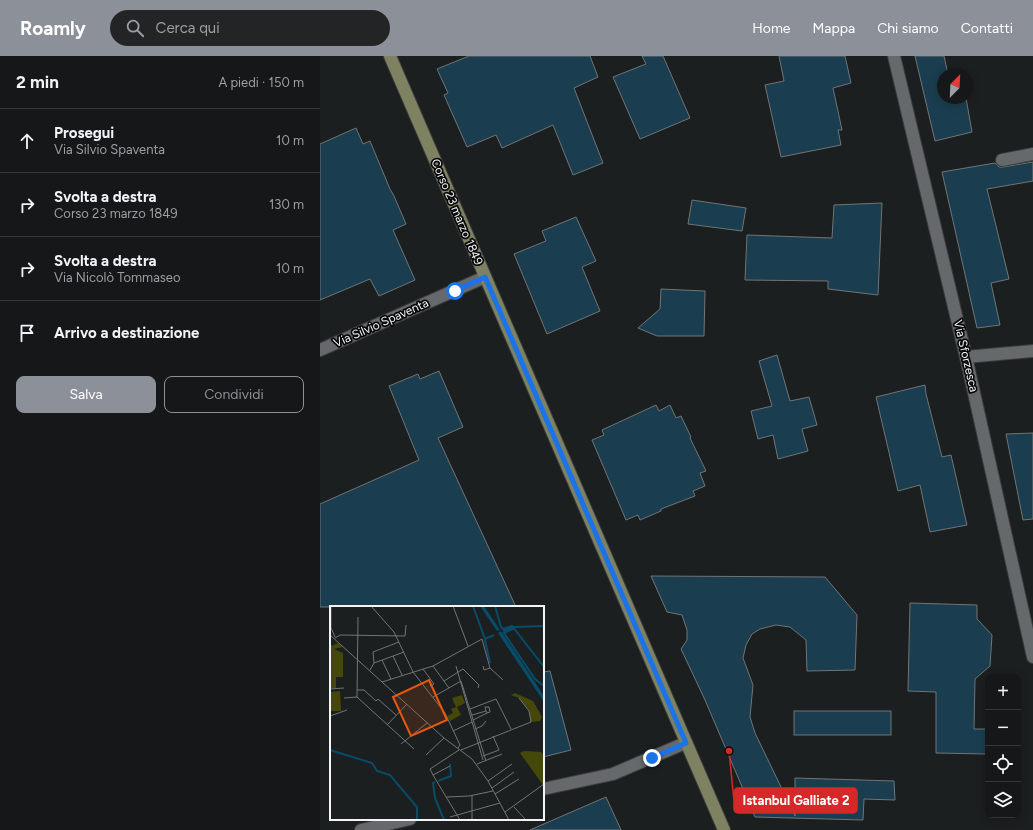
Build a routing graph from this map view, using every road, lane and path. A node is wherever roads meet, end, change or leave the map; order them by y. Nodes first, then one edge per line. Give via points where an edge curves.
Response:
1 (390, 56) edge
2 (894, 56) edge
3 (1033, 154) edge
4 (1002, 160) dead end
5 (485, 277) junction
6 (320, 350) edge
7 (1033, 351) edge
8 (966, 357) junction
9 (1033, 657) edge
10 (686, 743) junction
11 (544, 789) edge
12 (406, 820) edge
13 (361, 830) edge
14 (724, 830) edge

1 - 5 main road, Corso 23 marzo 1849
2 - 8 street, Via Sforzesca
3 - 4 street
5 - 6 street, Via Silvio Spaventa
5 - 10 main road, Corso 23 marzo 1849
7 - 8 street
8 - 9 street, Via Sforzesca
10 - 11 street via 613,774
10 - 14 main road, Corso 23 marzo 1849
12 - 13 street

